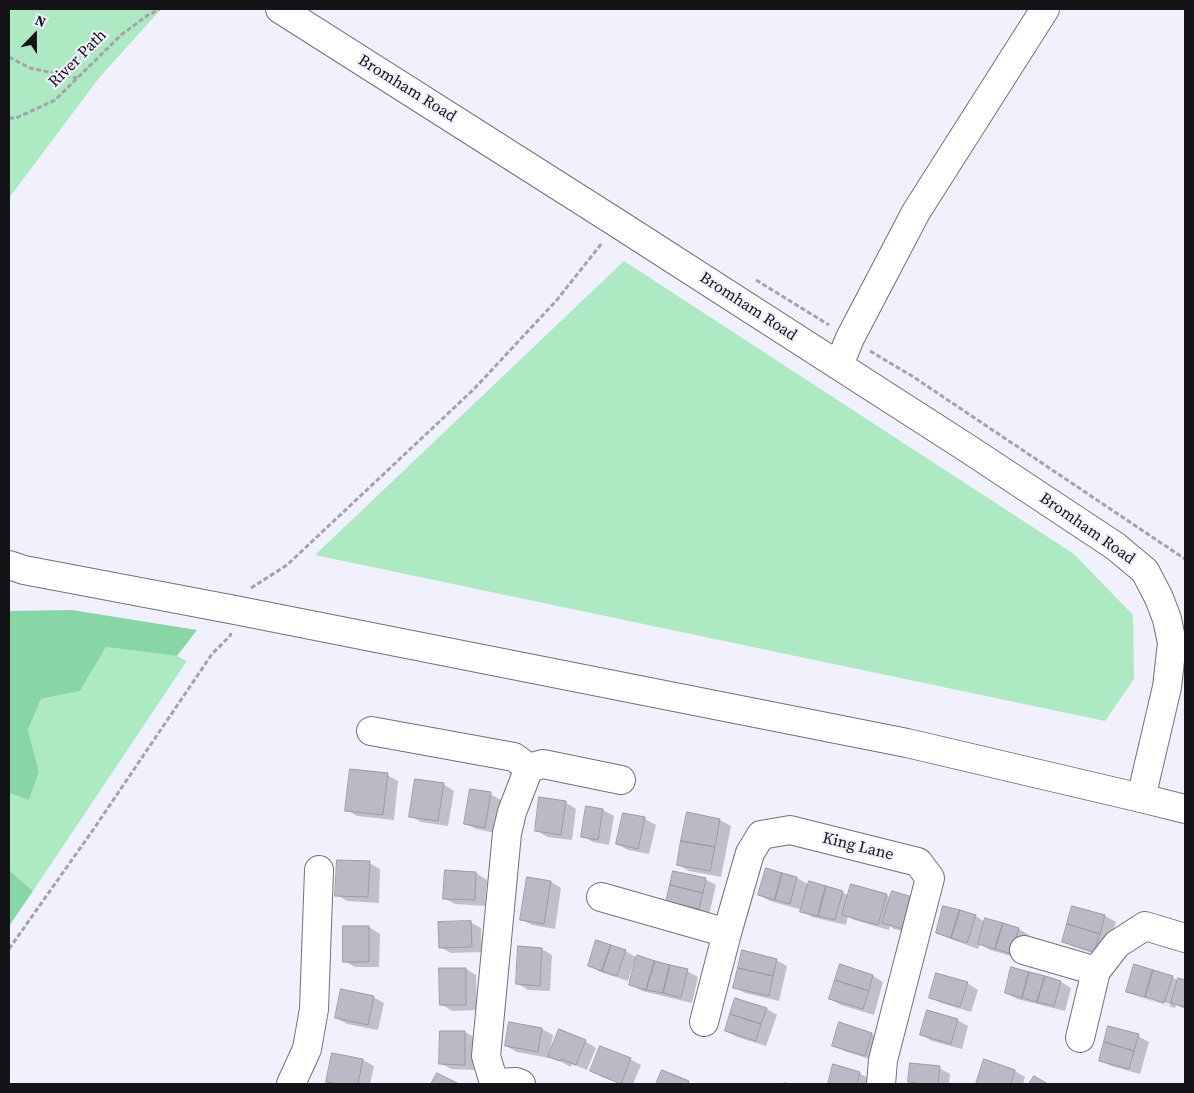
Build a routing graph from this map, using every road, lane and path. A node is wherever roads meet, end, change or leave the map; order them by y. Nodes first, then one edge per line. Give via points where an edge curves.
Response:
1 (160, 9) edge
2 (280, 9) edge
3 (1045, 9) edge
4 (9, 57) edge
5 (77, 78) junction
6 (9, 118) edge
7 (617, 223) junction
8 (839, 366) junction
9 (14, 569) edge
10 (250, 588) dead end
11 (232, 629) dead end
12 (1179, 644) edge
13 (371, 731) dead end
14 (529, 768) junction
15 (621, 780) dead end
16 (1141, 798) junction
17 (1185, 809) edge
18 (318, 870) dead end
19 (601, 896) dead end
20 (727, 933) junction
21 (1185, 938) edge
22 (9, 949) edge
23 (1024, 950) dead end
24 (1096, 971) junction
25 (704, 1022) dead end
26 (1080, 1038) dead end
27 (291, 1084) edge
28 (493, 1084) edge
29 (521, 1084) edge
30 (881, 1084) edge

1 - 5 path, River Path via 120,35
2 - 7 main road, Bromham Road
3 - 8 main road via 916,212 850,338
4 - 5 path via 30,68
5 - 6 path, River Path via 55,100 16,118
7 - 8 main road, Bromham Road
7 - 10 path via 556,301 474,389 287,566
8 - 12 main road, Bromham Road via 1114,546 1145,571
9 - 16 main road via 907,743
11 - 22 path
12 - 16 main road, Bromham Road
13 - 14 main road via 514,757
14 - 15 main road via 543,764
14 - 28 main road via 507,833 486,1056
16 - 17 main road
18 - 27 main road via 314,1009 307,1049
19 - 20 main road
20 - 25 main road, King Lane
20 - 30 main road, King Lane via 750,853 761,835 790,830 918,862 930,878 883,1060
21 - 24 main road via 1145,926 1117,944
23 - 24 main road
24 - 26 main road
28 - 29 main road

